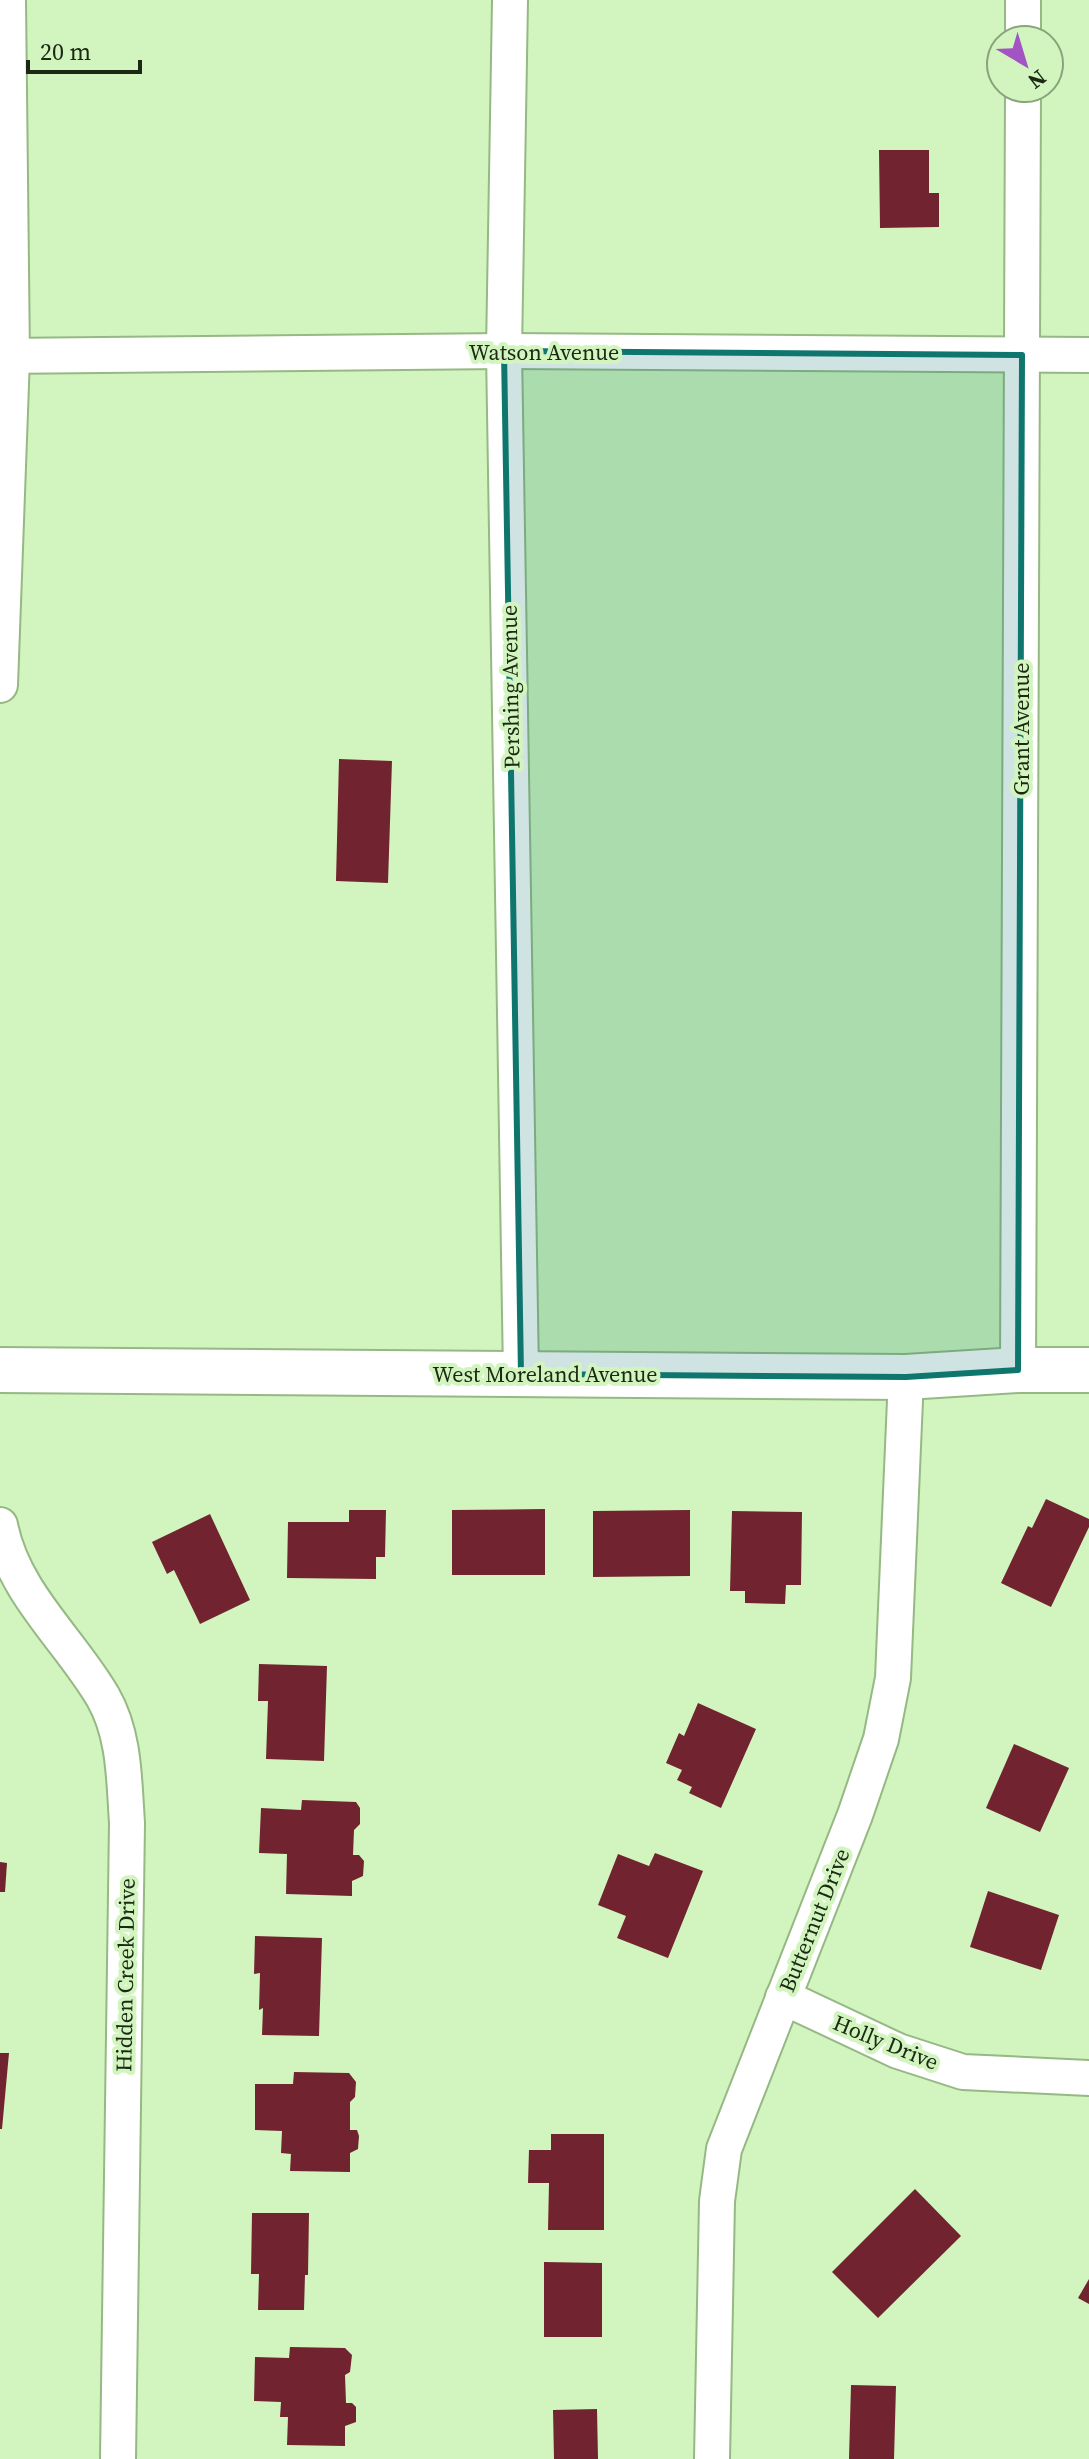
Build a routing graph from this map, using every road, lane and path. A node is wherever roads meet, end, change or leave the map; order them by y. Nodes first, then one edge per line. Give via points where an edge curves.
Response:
1 (8, 0) edge
2 (510, 0) edge
3 (1023, 0) edge
4 (1023, 24) edge
5 (1023, 104) edge
6 (504, 351) junction
7 (1022, 355) junction
8 (1089, 355) edge
9 (6, 356) edge
10 (0, 685) edge
11 (0, 1370) edge
12 (1018, 1370) junction
13 (1089, 1370) edge
14 (521, 1374) junction
15 (906, 1377) junction
16 (0, 1525) edge
17 (783, 1997) junction
18 (1089, 2078) edge
19 (118, 2459) edge
20 (712, 2459) edge

1 - 9 street
2 - 6 street, Pershing Avenue
3 - 4 street
5 - 7 street, Grant Avenue
6 - 7 street, Watson Avenue
6 - 9 street, Watson Avenue
6 - 14 street, Pershing Avenue
7 - 8 street, Watson Avenue
7 - 12 street, Grant Avenue
9 - 10 street
11 - 14 street, West Moreland Avenue
12 - 13 street, West Moreland Avenue
12 - 15 street, West Moreland Avenue
14 - 15 street, West Moreland Avenue
15 - 17 street, Butternut Drive via 893,1678 881,1739
16 - 19 street, Hidden Creek Drive via 41,1614 104,1698 117,1727 123,1768 127,1823
17 - 18 street, Holly Drive via 898,2051 963,2072
17 - 20 street, Butternut Drive via 724,2149 717,2201

